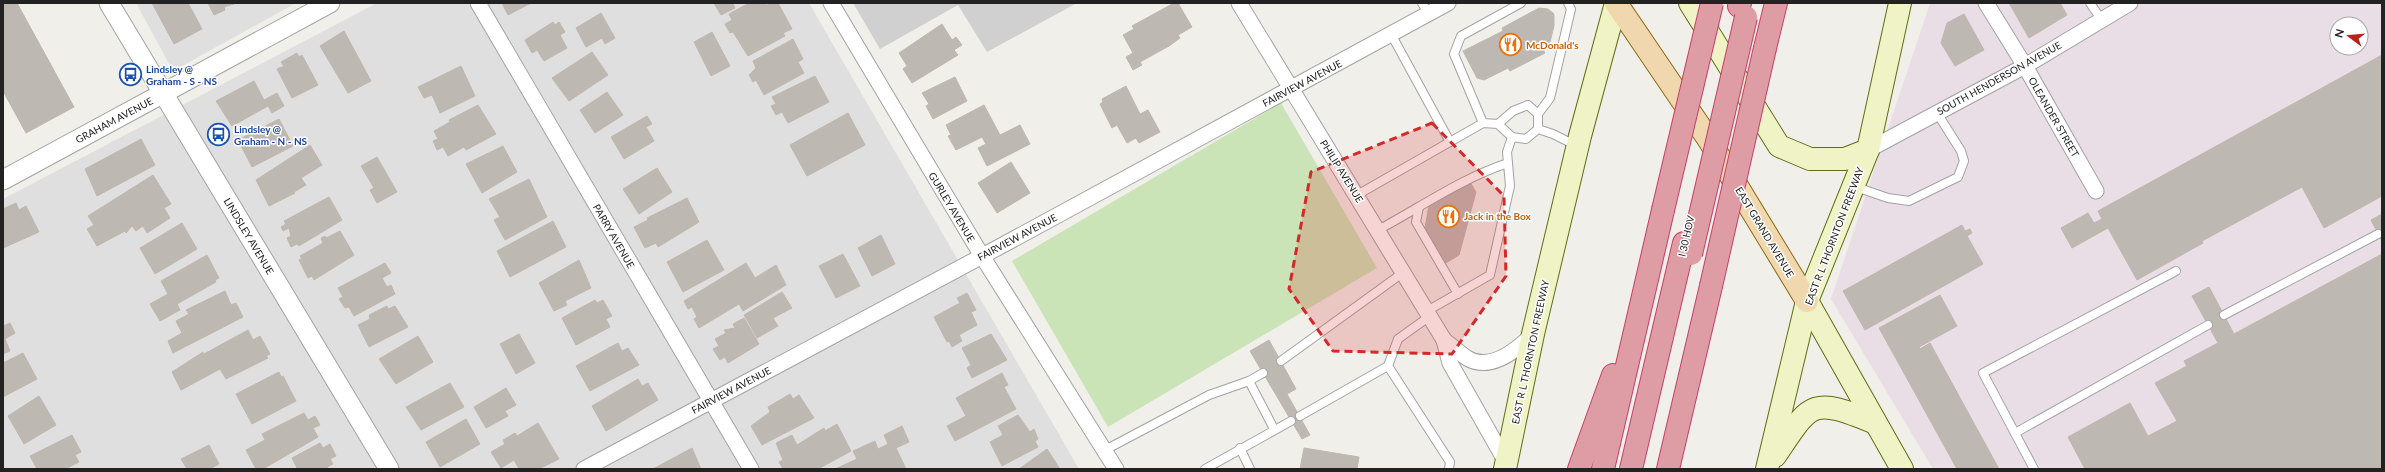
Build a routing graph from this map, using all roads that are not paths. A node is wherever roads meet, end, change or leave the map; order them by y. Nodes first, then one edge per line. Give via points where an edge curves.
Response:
1 (109, 3) edge
2 (330, 3) edge
3 (478, 3) edge
4 (832, 3) edge
5 (1239, 3) edge
6 (1448, 3) edge
7 (1521, 3) edge
8 (1568, 3) edge
9 (1616, 3) edge
10 (1690, 3) edge
11 (1712, 3) edge
12 (1776, 3) edge
13 (1900, 3) edge
14 (1986, 3) edge
15 (2090, 3) edge
16 (2130, 3) edge
17 (1743, 7) edge
18 (1426, 8) edge
19 (2101, 19) junction
20 (1391, 34) junction
21 (2025, 66) junction
22 (1290, 89) junction
23 (163, 94) junction
24 (1937, 113) junction
25 (1538, 114) junction
26 (1483, 123) junction
27 (1498, 124) junction
28 (1538, 129) junction
29 (1512, 137) junction
30 (1450, 142) junction
31 (1578, 147) junction
32 (1868, 150) junction
33 (1508, 163) junction
34 (3, 180) edge
35 (1853, 186) junction
36 (2096, 192) dead end
37 (1357, 195) junction
38 (1419, 207) junction
39 (1378, 230) junction
40 (2378, 234) dead end
41 (1688, 248) junction
42 (982, 256) junction
43 (2176, 271) dead end
44 (1404, 272) junction
45 (1646, 284) junction
46 (1458, 294) junction
47 (1807, 302) junction
48 (1429, 314) junction
49 (2224, 315) dead end
50 (2208, 325) dead end
51 (1533, 334) junction
52 (1444, 340) junction
53 (1281, 361) dead end
54 (1388, 366) junction
55 (1263, 373) dead end
56 (1249, 381) junction
57 (710, 400) junction
58 (1300, 416) dead end
59 (1291, 421) dead end
60 (1873, 422) junction
61 (1274, 429) junction
62 (2015, 433) junction
63 (1240, 448) junction
64 (1105, 450) junction
65 (1506, 466) edge
66 (389, 469) edge
67 (584, 469) edge
68 (750, 469) edge
69 (1116, 469) edge
70 (1205, 469) edge
71 (1250, 469) edge
72 (1449, 469) edge
73 (1579, 469) edge
74 (1603, 469) edge
75 (1632, 469) edge
76 (1642, 469) edge
77 (1668, 469) edge
78 (1767, 469) edge
79 (1902, 469) edge
80 (2034, 469) edge

1 - 23 street, LINDSLEY AVENUE
2 - 23 street, GRAHAM AVENUE
3 - 57 street, PARRY AVENUE
4 - 42 street, GURLEY AVENUE
5 - 22 street, PHILIP AVENUE
6 - 18 street, FAIRVIEW AVENUE
7 - 26 lane via 1461,36 1454,54
8 - 25 lane via 1571,9 1550,98
9 - 31 main road, EAST R L THORNTON FREEWAY
9 - 47 main road, EAST GRAND AVENUE via 1709,140
10 - 32 main road via 1779,146 1810,159 1845,159
11 - 45 highway, bridge
12 - 77 highway, bridge
13 - 32 main road, EAST R L THORNTON FREEWAY
14 - 21 street, OLEANDER STREET
15 - 19 lane
16 - 19 street, SOUTH HENDERSON AVENUE
17 - 41 highway, I 30 HOV
18 - 20 street, FAIRVIEW AVENUE
19 - 21 street, SOUTH HENDERSON AVENUE
20 - 22 street, FAIRVIEW AVENUE
20 - 30 lane
21 - 24 street, SOUTH HENDERSON AVENUE
21 - 36 street, OLEANDER STREET
22 - 37 street, PHILIP AVENUE
22 - 42 street, FAIRVIEW AVENUE
23 - 34 street, GRAHAM AVENUE
23 - 66 street, LINDSLEY AVENUE
24 - 32 street, SOUTH HENDERSON AVENUE
24 - 35 lane via 1961,151 1964,161 1958,177 1909,201 1888,198
25 - 27 lane via 1528,105 1513,111
25 - 28 lane
26 - 27 lane
26 - 30 lane
27 - 29 lane
28 - 29 lane via 1526,139
28 - 31 lane
29 - 33 lane via 1507,152
30 - 37 lane
31 - 51 main road, EAST R L THORNTON FREEWAY
32 - 35 main road, EAST R L THORNTON FREEWAY
33 - 38 lane via 1490,169
33 - 46 lane via 1510,186 1490,275
35 - 47 main road, EAST R L THORNTON FREEWAY
37 - 39 street, PHILIP AVENUE
38 - 39 lane
38 - 46 lane via 1416,222
39 - 44 street, PHILIP AVENUE
40 - 49 lane
41 - 75 highway, I 30 HOV
41 - 76 highway, I 30 HOV
42 - 57 street, FAIRVIEW AVENUE
42 - 64 street, GURLEY AVENUE
43 - 62 lane via 1983,373
44 - 48 street, PHILIP AVENUE
44 - 53 lane
45 - 73 highway
45 - 74 highway
46 - 48 lane
47 - 60 main road, EAST GRAND AVENUE
47 - 78 main road, EAST R L THORNTON FREEWAY
48 - 52 street, PHILIP AVENUE
48 - 54 lane via 1398,339
50 - 62 lane
51 - 52 street, PHILIP AVENUE via 1516,351 1494,361 1468,358
51 - 65 main road, EAST R L THORNTON FREEWAY
52 - 65 street, PHILIP AVENUE via 1450,363
54 - 58 lane
54 - 72 lane via 1450,462
55 - 56 lane
56 - 61 lane
56 - 64 lane via 1209,395
57 - 67 street, FAIRVIEW AVENUE
57 - 68 street, PARRY AVENUE
59 - 61 lane
60 - 78 main road via 1843,410 1824,406 1811,410 1801,417
60 - 79 main road, EAST GRAND AVENUE
61 - 63 lane
62 - 80 lane
63 - 70 lane
63 - 71 lane
64 - 69 street, GURLEY AVENUE

